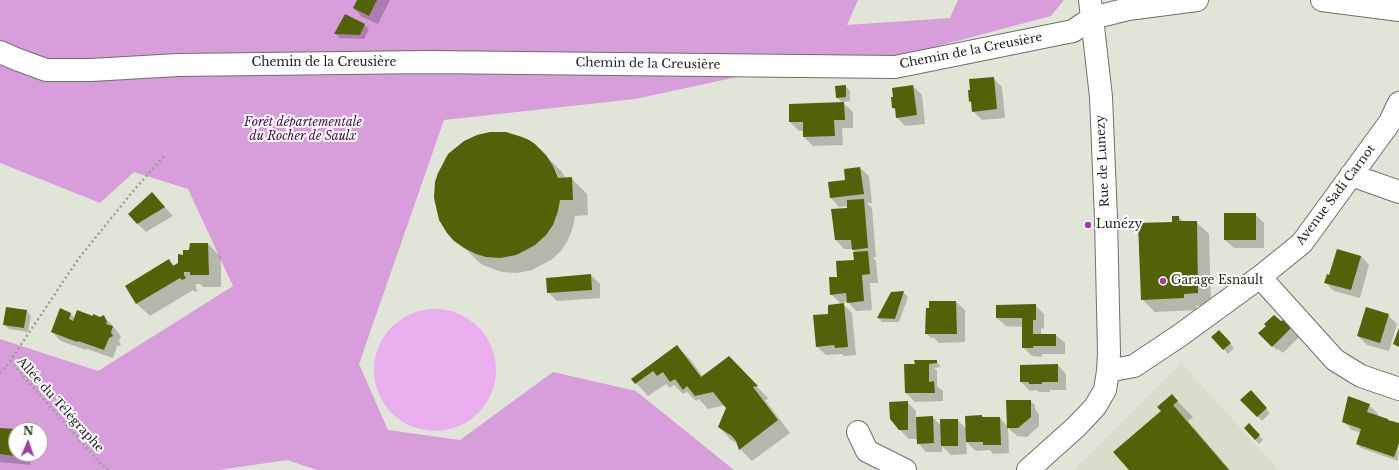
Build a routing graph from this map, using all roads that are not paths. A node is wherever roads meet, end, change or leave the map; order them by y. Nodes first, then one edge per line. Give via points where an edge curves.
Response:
1 (1197, 0) edge
2 (1323, 0) edge
3 (1091, 9) edge
4 (1399, 10) edge
5 (0, 52) edge
6 (1399, 103) edge
7 (1352, 175) junction
8 (1399, 192) edge
9 (1260, 277) junction
10 (1108, 371) junction
11 (1399, 389) edge
12 (858, 432) dead end
13 (905, 470) edge
14 (1028, 470) edge

1 - 3 street, Chemin de la Creusière via 1128,9
2 - 4 street
3 - 5 street, Chemin de la Creusière via 1073,31 894,67 421,62 178,65 46,70
3 - 10 street, Rue de Lunezy via 1100,97 1106,218
6 - 7 street, Avenue Sadi Carnot via 1390,122
7 - 8 street
7 - 9 street, Avenue Sadi Carnot via 1302,243
9 - 10 street, Avenue Sadi Carnot via 1134,366
9 - 11 street via 1335,360 1361,376
10 - 14 street via 1105,390 1095,407
12 - 13 street via 867,451

